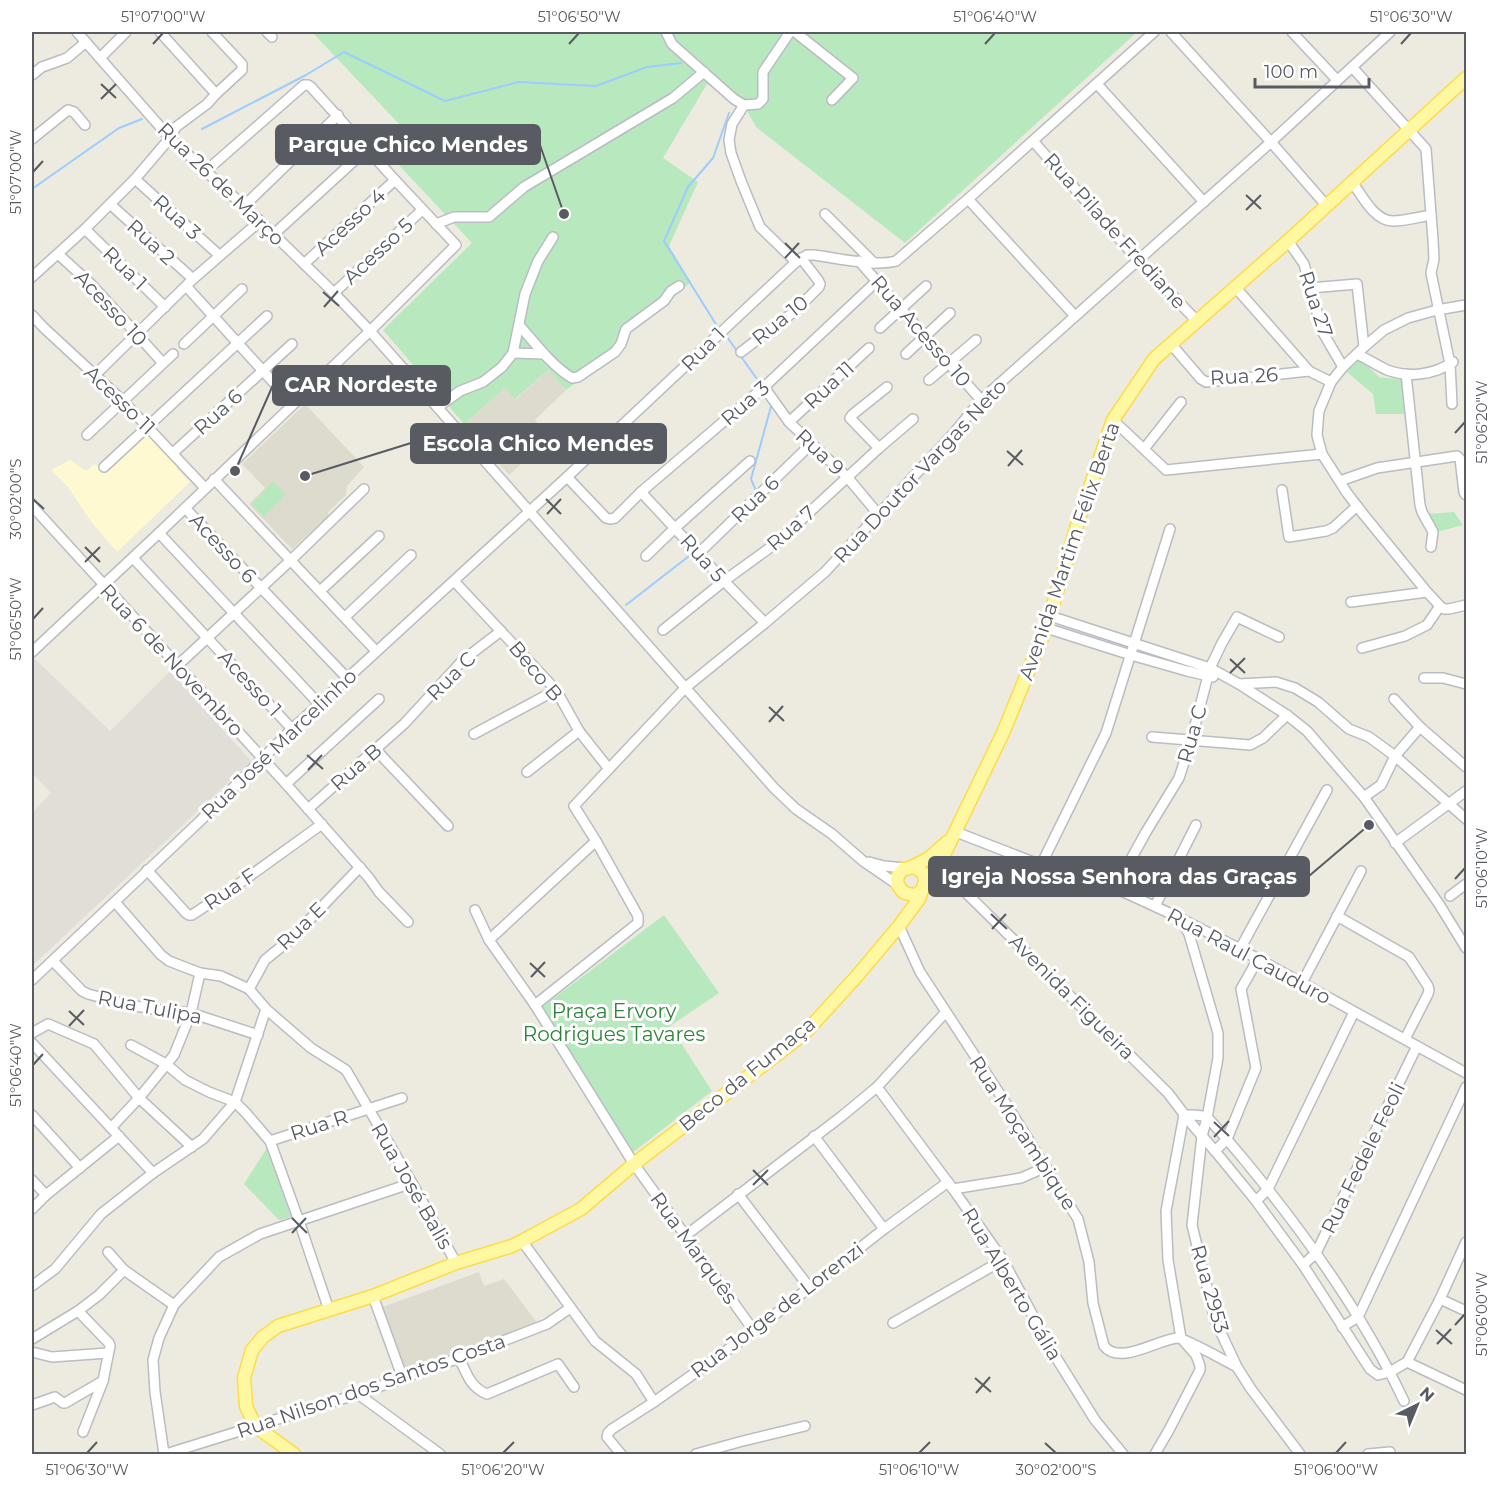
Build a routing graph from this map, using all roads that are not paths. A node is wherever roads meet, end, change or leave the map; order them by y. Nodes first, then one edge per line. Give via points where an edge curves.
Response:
1 (77, 32) edge
2 (126, 32) edge
3 (160, 32) edge
4 (212, 32) edge
5 (666, 32) edge
6 (789, 32) edge
7 (795, 32) edge
8 (1154, 32) edge
9 (1171, 32) edge
10 (1292, 32) edge
11 (1390, 32) edge
12 (86, 42) junction
13 (100, 58) junction
14 (1352, 67) junction
15 (704, 72) junction
16 (32, 75) edge
17 (1467, 78) edge
18 (1337, 80) junction
19 (1097, 84) junction
20 (216, 94) junction
21 (831, 100) dead end
22 (744, 105) junction
23 (338, 115) junction
24 (85, 125) dead end
25 (1408, 130) junction
26 (170, 138) junction
27 (32, 139) edge
28 (1033, 141) junction
29 (1271, 142) junction
30 (367, 149) junction
31 (206, 171) junction
32 (135, 179) junction
33 (395, 180) junction
34 (1352, 182) junction
35 (968, 199) junction
36 (1204, 202) junction
37 (110, 204) junction
38 (244, 206) junction
39 (1326, 206) junction
40 (422, 210) junction
41 (825, 214) dead end
42 (1431, 215) junction
43 (260, 221) junction
44 (436, 224) junction
45 (85, 229) junction
46 (274, 234) junction
47 (553, 237) dead end
48 (1288, 241) junction
49 (58, 254) junction
50 (219, 255) junction
51 (798, 260) junction
52 (1138, 260) junction
53 (860, 261) junction
54 (874, 263) junction
55 (304, 264) junction
56 (32, 278) edge
57 (877, 281) junction
58 (189, 283) junction
59 (679, 286) dead end
60 (926, 286) dead end
61 (1236, 288) junction
62 (1310, 288) junction
63 (242, 289) dead end
64 (334, 292) junction
65 (1467, 305) edge
66 (165, 307) junction
67 (902, 309) junction
68 (1437, 310) junction
69 (950, 313) dead end
70 (32, 315) edge
71 (214, 316) junction
72 (267, 316) dead end
73 (1075, 316) junction
74 (1197, 321) junction
75 (519, 325) junction
76 (880, 328) dead end
77 (370, 330) junction
78 (137, 335) junction
79 (926, 336) junction
80 (976, 340) dead end
81 (184, 344) dead end
82 (238, 344) junction
83 (292, 344) dead end
84 (1171, 344) junction
85 (868, 348) dead end
86 (1360, 351) junction
87 (741, 352) dead end
88 (513, 353) junction
89 (173, 354) dead end
90 (544, 354) junction
91 (906, 354) dead end
92 (1453, 362) junction
93 (163, 363) junction
94 (949, 363) junction
95 (1343, 368) junction
96 (263, 371) junction
97 (1309, 371) junction
98 (1406, 374) junction
99 (95, 375) junction
100 (929, 380) dead end
101 (1331, 381) junction
102 (764, 387) junction
103 (886, 387) dead end
104 (981, 400) junction
105 (123, 401) junction
106 (1181, 402) dead end
107 (293, 404) junction
108 (1452, 404) dead end
109 (438, 407) junction
110 (913, 419) dead end
111 (1113, 420) junction
112 (789, 422) junction
113 (148, 426) junction
114 (87, 435) dead end
115 (812, 444) junction
116 (879, 448) junction
117 (1144, 449) junction
118 (172, 453) junction
119 (1322, 454) junction
120 (750, 461) dead end
121 (1415, 462) junction
122 (104, 467) dead end
123 (567, 477) junction
124 (848, 478) junction
125 (214, 479) junction
126 (1340, 481) junction
127 (205, 488) junction
128 (364, 489) dead end
129 (1282, 490) dead end
130 (641, 492) junction
131 (1467, 495) edge
132 (32, 506) edge
133 (1357, 506) junction
134 (185, 508) junction
135 (530, 511) junction
136 (879, 515) junction
137 (675, 528) junction
138 (1170, 529) dead end
139 (159, 533) junction
140 (379, 536) dead end
141 (1431, 547) dead end
142 (698, 554) junction
143 (411, 555) dead end
144 (646, 556) dead end
145 (133, 558) junction
146 (291, 560) junction
147 (454, 581) junction
148 (724, 581) junction
149 (103, 586) junction
150 (260, 588) junction
151 (320, 591) junction
152 (1427, 592) junction
153 (1351, 602) dead end
154 (1440, 606) junction
155 (1467, 606) edge
156 (234, 612) junction
157 (345, 617) junction
158 (1048, 622) junction
159 (765, 623) junction
160 (663, 630) dead end
161 (501, 631) junction
162 (1279, 637) dead end
163 (207, 638) junction
164 (1134, 644) junction
165 (1362, 648) dead end
166 (376, 651) junction
167 (32, 652) edge
168 (1131, 655) junction
169 (177, 666) junction
170 (1209, 672) junction
171 (347, 678) junction
172 (1424, 678) dead end
173 (1239, 684) junction
174 (1467, 684) edge
175 (685, 688) junction
176 (556, 690) junction
177 (379, 699) dead end
178 (1394, 699) dead end
179 (319, 704) junction
180 (1287, 715) junction
181 (404, 724) joint
182 (1419, 727) junction
183 (292, 729) junction
184 (579, 731) junction
185 (474, 734) dead end
186 (1152, 737) dead end
187 (1191, 741) junction
188 (376, 750) junction
189 (1395, 756) junction
190 (262, 758) junction
191 (1467, 767) edge
192 (609, 769) junction
193 (527, 772) dead end
194 (286, 784) junction
195 (1327, 790) dead end
196 (1467, 790) edge
197 (1364, 797) junction
198 (1450, 804) junction
199 (308, 809) junction
200 (1467, 819) edge
201 (322, 824) junction
202 (1196, 825) dead end
203 (448, 826) dead end
204 (955, 834) junction
205 (596, 841) junction
206 (1395, 843) junction
207 (862, 861) junction
208 (934, 862) junction
209 (1041, 865) junction
210 (360, 867) junction
211 (908, 867) junction
212 (147, 870) junction
213 (1361, 871) dead end
214 (1467, 884) edge
215 (924, 886) junction
216 (1115, 888) junction
217 (901, 889) junction
218 (1450, 896) dead end
219 (115, 902) junction
220 (1155, 906) junction
221 (475, 910) dead end
222 (1336, 916) junction
223 (1180, 918) junction
224 (408, 922) dead end
225 (900, 924) junction
226 (1193, 924) junction
227 (1189, 934) junction
228 (1464, 939) edge
229 (489, 940) junction
230 (1467, 948) edge
231 (1240, 949) junction
232 (1258, 959) junction
233 (53, 961) junction
234 (200, 973) junction
235 (32, 980) edge
236 (1302, 983) junction
237 (249, 989) junction
238 (535, 1005) junction
239 (266, 1009) junction
240 (1354, 1012) junction
241 (191, 1013) junction
242 (945, 1013) junction
243 (32, 1033) edge
244 (258, 1035) junction
245 (1405, 1040) junction
246 (32, 1043) edge
247 (131, 1045) dead end
248 (1417, 1046) junction
249 (166, 1064) junction
250 (1467, 1073) edge
251 (877, 1087) junction
252 (1467, 1087) edge
253 (139, 1098) junction
254 (402, 1098) dead end
255 (235, 1102) junction
256 (368, 1108) junction
257 (32, 1114) edge
258 (1184, 1115) junction
259 (1207, 1118) junction
260 (111, 1128) junction
261 (118, 1136) junction
262 (814, 1136) junction
263 (1202, 1136) junction
264 (1227, 1138) junction
265 (270, 1141) junction
266 (192, 1147) junction
267 (1215, 1151) junction
268 (634, 1164) junction
269 (1046, 1167) junction
270 (80, 1168) junction
271 (153, 1173) junction
272 (32, 1180) edge
273 (412, 1183) junction
274 (950, 1185) junction
275 (1268, 1189) junction
276 (738, 1194) junction
277 (46, 1195) junction
278 (1256, 1201) junction
279 (32, 1209) edge
280 (299, 1221) junction
281 (884, 1229) junction
282 (685, 1236) junction
283 (522, 1241) junction
284 (1467, 1242) edge
285 (108, 1252) dead end
286 (1316, 1253) junction
287 (1003, 1260) junction
288 (456, 1263) junction
289 (1304, 1265) junction
290 (124, 1270) junction
291 (32, 1286) edge
292 (808, 1287) junction
293 (373, 1296) junction
294 (1440, 1299) junction
295 (174, 1305) junction
296 (570, 1308) junction
297 (329, 1310) junction
298 (78, 1311) junction
299 (1467, 1311) edge
300 (1358, 1317) junction
301 (893, 1323) dead end
302 (1342, 1326) junction
303 (754, 1331) junction
304 (1180, 1338) junction
305 (32, 1339) edge
306 (32, 1352) edge
307 (108, 1353) junction
308 (459, 1358) junction
309 (1407, 1362) junction
310 (1236, 1367) junction
311 (1390, 1372) junction
312 (403, 1379) junction
313 (103, 1381) junction
314 (574, 1387) dead end
315 (1467, 1390) edge
316 (357, 1394) junction
317 (654, 1401) junction
318 (1404, 1401) dead end
319 (32, 1405) edge
320 (255, 1426) junction
321 (805, 1426) dead end
322 (83, 1432) dead end
323 (1390, 1452) dead end
324 (165, 1455) edge
325 (294, 1455) edge
326 (441, 1455) edge
327 (621, 1455) edge
328 (696, 1455) edge
329 (1123, 1455) edge
330 (1155, 1455) edge
331 (1300, 1455) edge
332 (1368, 1455) edge

1 - 12 street, Rua 26 de Março
2 - 13 street
3 - 20 street
4 - 20 street via 243,68
5 - 15 street via 672,44
6 - 22 street via 763,72 763,99 758,104
7 - 21 street via 853,78
8 - 19 street
9 - 29 street
10 - 18 street
11 - 14 street, Rua Doutor Vargas Neto
12 - 13 street, Rua 26 de Março
12 - 16 street via 67,58
13 - 26 street, Rua 26 de Março
14 - 18 street, Rua Doutor Vargas Neto
14 - 25 street
15 - 22 street
15 - 44 street via 673,98 524,187 489,217 454,217
17 - 25 main road, Avenida Martim Félix Berta
18 - 29 street, Rua Doutor Vargas Neto
19 - 28 street
19 - 36 street
20 - 26 street via 176,127
22 - 51 street via 732,124 731,153 760,227
23 - 30 street
23 - 31 street via 311,87 304,86
23 - 38 street
24 - 27 street via 68,110
25 - 34 main road, Avenida Martim Félix Berta
25 - 42 street via 1426,149
26 - 31 street, Rua 26 de Março
26 - 32 street
28 - 35 street
28 - 52 street, Rua Pilade Frediane
29 - 36 street, Rua Doutor Vargas Neto
29 - 39 street
30 - 33 street
30 - 46 street
31 - 38 street, Rua 26 de Março
32 - 37 street
32 - 50 street, Rua 3
33 - 40 street
33 - 55 street, Acesso 4
34 - 39 main road, Avenida Martim Félix Berta
34 - 42 street via 1381,218 1391,221
35 - 54 street via 902,257
35 - 73 street
36 - 52 street, Rua Doutor Vargas Neto
37 - 45 street
37 - 58 street, Rua 2
38 - 43 street, Rua 26 de Março
39 - 48 main road, Avenida Martim Félix Berta
40 - 44 street
40 - 64 street, Acesso 5
41 - 54 street
42 - 68 street via 1431,273
43 - 46 street, Rua 26 de Março
43 - 50 street
44 - 77 street via 456,245 454,249
45 - 49 street
45 - 66 street, Rua 1
46 - 55 street, Rua 26 de Março
47 - 75 street via 525,294
48 - 61 main road, Avenida Martim Félix Berta
48 - 62 street, Rua 27 via 1304,264
49 - 56 street
49 - 78 street, Acesso 10
50 - 58 street
51 - 53 street via 814,255
51 - 87 street, Rua 10 via 818,280 819,287 795,311
51 - 123 street, Rua 1
52 - 73 street, Rua Doutor Vargas Neto
52 - 74 street, Rua Pilade Frediane
53 - 54 street
53 - 57 street, Rua Acesso 10
55 - 64 street, Rua 26 de Março
57 - 67 street, Rua Acesso 10
57 - 102 street, Rua 3
58 - 66 street
58 - 71 street, Rua 2
59 - 90 street via 626,329 615,352 578,377 568,375
60 - 67 street
61 - 74 main road, Avenida Martim Félix Berta
61 - 97 street
62 - 86 street via 1357,284
62 - 95 street, Rua 27 via 1322,331
63 - 71 street
64 - 77 street, Rua 26 de Março
65 - 68 street
66 - 78 street
67 - 76 street
67 - 79 street, Rua Acesso 10
68 - 86 street via 1384,330
68 - 92 street
69 - 79 street
70 - 99 street, Acesso 11
71 - 81 street
71 - 82 street, Rua 2
72 - 82 street
73 - 104 street, Rua Doutor Vargas Neto
74 - 84 main road, Avenida Martim Félix Berta
75 - 88 street
75 - 90 street
77 - 107 street
77 - 109 street
78 - 93 street, Acesso 10
78 - 99 street
79 - 91 street
79 - 94 street, Rua Acesso 10
80 - 94 street
82 - 96 street, Rua 2
82 - 113 street
83 - 96 street
84 - 97 street, Rua 26 via 1206,382
84 - 111 main road, Avenida Martim Félix Berta via 1154,359
85 - 112 street, Rua 11
86 - 95 street
86 - 98 street via 1388,370
88 - 90 street
88 - 109 street via 483,382 460,391
89 - 93 street
92 - 98 street via 1430,372
92 - 108 street
93 - 105 street
94 - 100 street
94 - 104 street, Rua Acesso 10
95 - 101 street
96 - 107 street, Rua 2
96 - 118 street, Rua 6
97 - 101 street
98 - 121 street
99 - 105 street, Acesso 11
101 - 119 street via 1319,411 1317,435
102 - 112 street, Rua 9
102 - 130 street, Rua 3
103 - 116 street via 850,418
104 - 136 street, Rua Doutor Vargas Neto
105 - 113 street, Acesso 11
105 - 114 street
106 - 117 street
107 - 125 street
109 - 135 street
110 - 116 street, Rua 7
111 - 117 street
111 - 158 main road, Avenida Martim Félix Berta
112 - 115 street, Rua 9
113 - 118 street, Acesso 11
113 - 122 street
115 - 124 street, Rua 9
115 - 142 street, Rua 6
116 - 124 street, Rua 7
117 - 119 street via 1166,470
118 - 127 street, Acesso 11
119 - 126 street
120 - 137 street
121 - 126 street via 1377,468
121 - 131 street via 1459,457
121 - 141 street via 1420,505 1433,532
123 - 130 street, Rua 3 via 610,519
123 - 135 street, Rua 1
124 - 136 street, Rua 9
124 - 148 street, Rua 7 via 775,544
125 - 127 street
125 - 146 street
126 - 133 street
127 - 134 street
128 - 146 street
129 - 133 street via 1289,537 1333,528
130 - 137 street, Rua 5
132 - 149 street, Rua 6 de Novembro
133 - 152 street
134 - 139 street
134 - 150 street, Acesso 6
135 - 147 street, Rua José Marcelinho
135 - 175 street
136 - 159 street, Rua Doutor Vargas Neto via 825,572
137 - 142 street, Rua 5
137 - 144 street
138 - 164 street
139 - 145 street
139 - 156 street
140 - 151 street
142 - 148 street, Rua 5
143 - 157 street
145 - 149 street
145 - 163 street
146 - 150 street
146 - 151 street
147 - 161 street, Beco B
147 - 166 street, Rua José Marcelinho
148 - 159 street, Rua 5
148 - 160 street, Rua 7
149 - 167 street
149 - 169 street, Rua 6 de Novembro
150 - 156 street
150 - 171 street, Acesso 6
151 - 157 street
152 - 153 street
152 - 154 street
154 - 155 street
154 - 165 street via 1427,625 1405,636
156 - 163 street
156 - 179 street
157 - 166 street
158 - 164 street
158 - 168 street
158 - 204 main road, Avenida Martim Félix Berta via 1003,733
159 - 175 street, Rua Doutor Vargas Neto
161 - 176 street, Beco B
161 - 181 street, Rua C via 463,660
162 - 170 street, Rua C via 1237,617
163 - 169 street
163 - 183 street, Acesso 1
164 - 168 street
164 - 170 street
166 - 171 street, Rua José Marcelinho
168 - 170 street
168 - 209 street via 1106,733
169 - 190 street, Rua 6 de Novembro
170 - 173 street
170 - 187 street, Rua C
171 - 179 street, Rua José Marcelinho
172 - 174 street
173 - 180 street
173 - 189 street via 1276,682 1295,688 1349,729 1370,737
175 - 192 street, Rua Doutor Vargas Neto
175 - 207 street via 774,788
176 - 184 street, Beco B
176 - 185 street
177 - 194 street
178 - 182 street
179 - 183 street, Rua José Marcelinho
180 - 187 street via 1250,745
180 - 197 street
181 - 188 street, Rua B
182 - 189 street
182 - 191 street
183 - 190 street, Rua José Marcelinho
184 - 192 street, Beco B
184 - 193 street
186 - 187 street
187 - 216 street, Rua C via 1179,778
188 - 199 street, Rua B
188 - 203 street
189 - 197 street via 1381,785
189 - 198 street
190 - 194 street, Rua 6 de Novembro
190 - 212 street, Rua José Marcelinho
192 - 205 street, Rua Doutor Vargas Neto via 574,806
194 - 199 street, Rua 6 de Novembro
195 - 231 street
196 - 198 street
197 - 206 street
198 - 200 street
198 - 206 street
199 - 201 street, Rua 6 de Novembro
201 - 210 street, Rua 6 de Novembro
201 - 212 street, Rua F via 192,915 186,914
202 - 220 street
204 - 208 main road, Avenida Martim Félix Berta
204 - 209 street, Rua Raul Cauduro
205 - 229 street
205 - 238 street via 639,916 638,923
206 - 228 street
207 - 211 street
207 - 217 street
208 - 211 main road, Avenida Martim Félix Berta
208 - 215 main road, Avenida Martim Félix Berta
208 - 258 street, Avenida Figueira via 1168,1093
209 - 216 street, Rua Raul Cauduro
210 - 224 street, Rua 6 de Novembro
210 - 237 street, Rua E via 292,938 265,960
211 - 215 main road via 924,874
211 - 217 main road via 898,876
212 - 219 street, Rua José Marcelinho
213 - 222 street
214 - 218 street
215 - 217 main road via 913,895
215 - 225 main road, Beco da Fumaça
216 - 220 street, Rua Raul Cauduro
217 - 225 main road via 905,902
219 - 233 street, Rua José Marcelinho
219 - 234 street via 161,955
220 - 223 street, Rua Raul Cauduro
221 - 229 street, Rua Marquês
222 - 236 street
222 - 245 street via 1409,957 1428,986 1428,994
223 - 226 street, Rua Raul Cauduro
223 - 227 street, Rua 2953
225 - 242 street, Rua Moçambique via 920,972
225 - 268 main road, Beco da Fumaça via 805,1033
226 - 227 street
226 - 231 street, Rua Raul Cauduro
227 - 259 street, Rua 2953 via 1218,1033 1218,1058
228 - 230 street
229 - 238 street, Rua Marquês
231 - 232 street, Rua Raul Cauduro
232 - 236 street, Rua Raul Cauduro
232 - 264 street via 1241,989 1256,1068
233 - 235 street, Rua José Marcelinho
233 - 241 street, Rua Tulipa via 85,993 129,1005
234 - 237 street via 221,976
234 - 241 street
236 - 240 street, Rua Raul Cauduro
237 - 239 street, Rua José Balis
238 - 268 street, Rua Marquês
239 - 244 street
239 - 256 street, Rua José Balis via 311,1048 346,1070
240 - 245 street, Rua Raul Cauduro
240 - 275 street
241 - 244 street, Rua Tulipa
241 - 249 street via 174,1055
242 - 251 street
242 - 269 street, Rua Moçambique
243 - 253 street via 48,1024 91,1042
244 - 255 street
245 - 248 street, Rua Raul Cauduro
246 - 260 street
247 - 249 street
248 - 250 street, Rua Raul Cauduro
248 - 286 street, Rua Fedele Feoli
249 - 253 street
249 - 255 street via 186,1080
251 - 262 street
251 - 274 street, Rua Alberto Gália
252 - 300 street
253 - 260 street
253 - 266 street
254 - 256 street, Rua R
255 - 265 street
255 - 266 street
256 - 265 street, Rua R
256 - 273 street, Rua José Balis
257 - 270 street
258 - 259 street
258 - 263 street, Avenida Figueira
258 - 304 street via 1166,1211 1168,1260
259 - 263 street, Rua 2953
259 - 264 street
260 - 261 street
261 - 270 street
261 - 271 street
262 - 276 street
262 - 281 street
263 - 267 street, Avenida Figueira
263 - 310 street, Rua 2953 via 1192,1225 1215,1320
264 - 267 street
264 - 275 street
265 - 280 street
266 - 271 street
267 - 278 street, Avenida Figueira
268 - 282 street, Rua Marquês
268 - 283 main road, Beco da Fumaça via 580,1209
269 - 274 street, Rua Jorge de Lorenzi via 1021,1178
269 - 304 street, Rua Moçambique via 1078,1219 1089,1262 1093,1303 1107,1350 1135,1352
270 - 277 street
271 - 291 street via 101,1214 55,1269
272 - 277 street
273 - 280 street
273 - 288 street, Rua José Balis
274 - 281 street, Rua Jorge de Lorenzi
274 - 287 street, Rua Alberto Gália
275 - 278 street
275 - 286 street
276 - 282 street
276 - 292 street
277 - 279 street
278 - 289 street, Avenida Figueira
280 - 295 street via 260,1234 219,1257
280 - 297 street
281 - 292 street, Rua Jorge de Lorenzi
282 - 303 street, Rua Marquês
283 - 288 main road, Beco da Fumaça
283 - 296 street
284 - 294 street
285 - 290 street
286 - 289 street, Rua Fedele Feoli
286 - 300 street
287 - 301 street
287 - 329 street, Rua Alberto Gália via 1052,1351 1095,1420
288 - 293 main road, Beco da Fumaça
289 - 302 street, Avenida Figueira
290 - 295 street
290 - 298 street
292 - 303 street, Rua Jorge de Lorenzi
293 - 297 main road, Beco da Fumaça
293 - 312 street
294 - 299 street
294 - 309 street
295 - 324 street via 153,1360
296 - 308 street, Rua Nilson dos Santos Costa via 547,1324
296 - 317 street via 595,1341 636,1374
297 - 320 main road, Beco da Fumaça via 279,1326 263,1336 252,1350 244,1378 246,1406
298 - 305 street
298 - 307 street via 109,1343
300 - 302 street
300 - 311 street
302 - 311 street, Avenida Figueira via 1373,1372
303 - 317 street, Rua Jorge de Lorenzi
304 - 310 street
304 - 330 street via 1196,1355 1200,1370
306 - 307 street via 52,1357
307 - 313 street
308 - 312 street, Rua Nilson dos Santos Costa
308 - 314 street via 473,1386 487,1394 558,1364
309 - 311 street
309 - 315 street
310 - 331 street, Rua 2953
311 - 318 street
312 - 316 street, Rua Nilson dos Santos Costa
313 - 319 street via 65,1403 55,1397
313 - 322 street
316 - 320 street, Rua Nilson dos Santos Costa
316 - 326 street
317 - 327 street, Rua Jorge de Lorenzi via 608,1432 607,1437
320 - 324 street, Rua Nilson dos Santos Costa
320 - 325 main road
321 - 328 street
323 - 332 street

